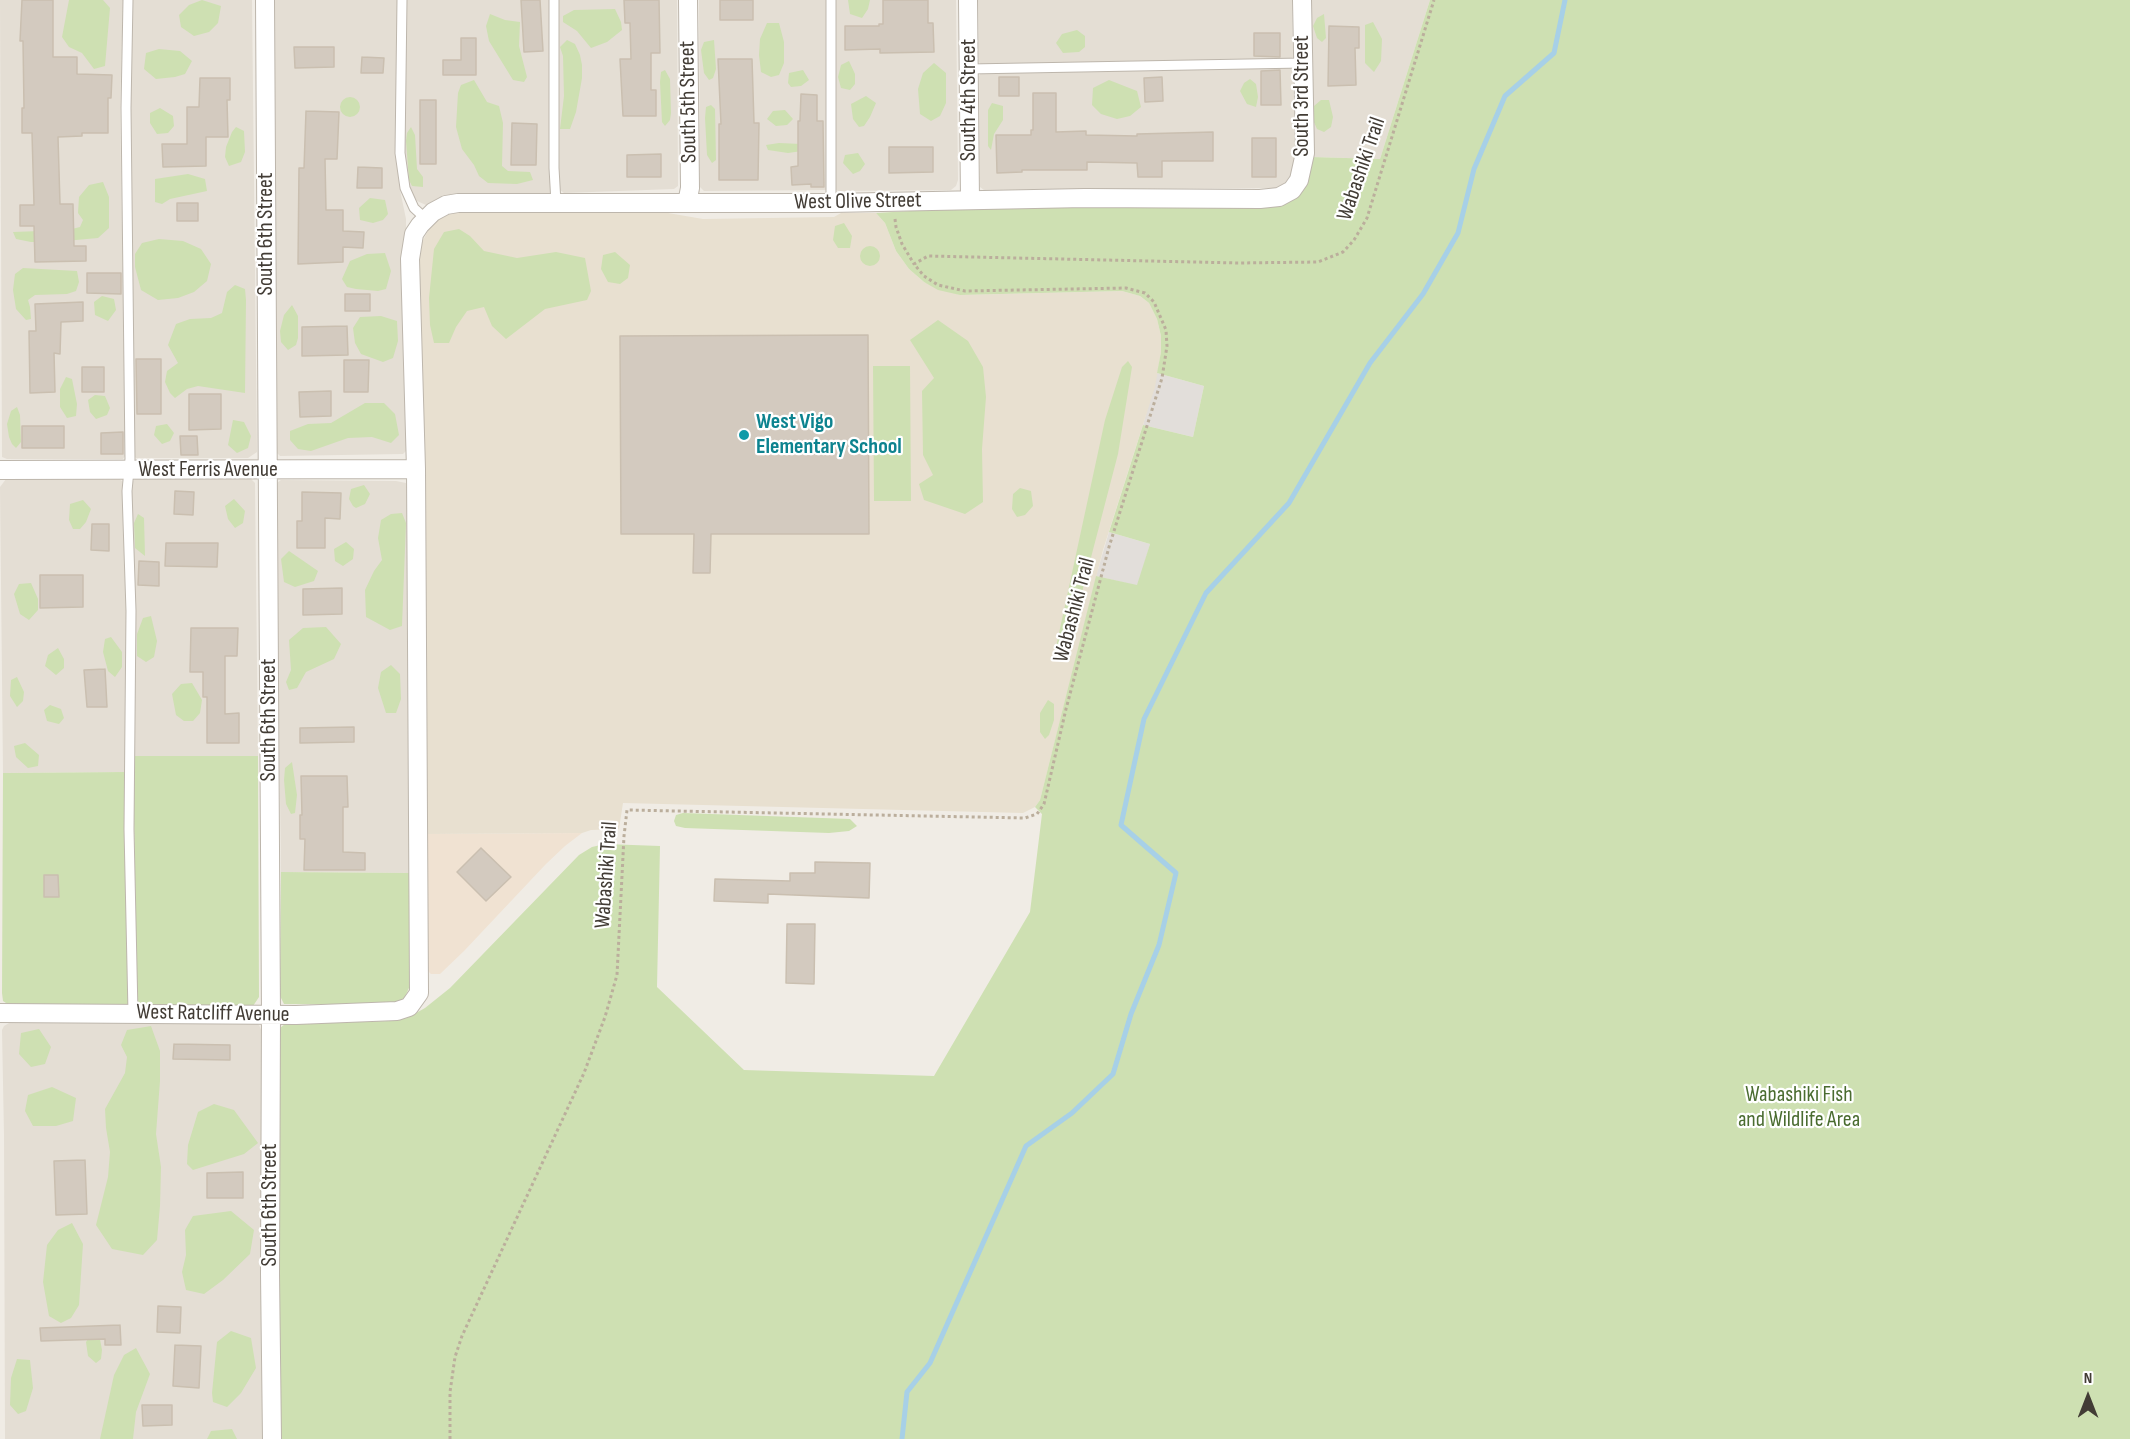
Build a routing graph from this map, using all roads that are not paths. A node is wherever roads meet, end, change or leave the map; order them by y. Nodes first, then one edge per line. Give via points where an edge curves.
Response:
1 (128, 0) edge
2 (264, 0) edge
3 (402, 0) edge
4 (554, 0) edge
5 (688, 0) edge
6 (831, 0) edge
7 (968, 0) edge
8 (1302, 0) edge
9 (1304, 63) junction
10 (969, 69) junction
11 (1292, 190) joint
12 (970, 200) junction
13 (556, 203) junction
14 (687, 203) junction
15 (831, 203) junction
16 (426, 219) junction
17 (0, 470) edge
18 (129, 470) junction
19 (267, 470) junction
20 (416, 470) junction
21 (0, 1013) edge
22 (133, 1013) junction
23 (271, 1015) junction
24 (272, 1439) edge

1 - 18 lane
2 - 19 street, South 6th Street
3 - 16 lane via 400,153 405,188 414,208
4 - 13 lane
5 - 14 street, South 5th Street
6 - 15 lane
7 - 10 street, South 4th Street
8 - 9 street, South 3rd Street
9 - 10 lane
9 - 11 street, South 3rd Street via 1305,153 1299,180
10 - 12 street, South 4th Street
11 - 12 street, West Olive Street via 1279,197 1260,199
12 - 15 street, West Olive Street
13 - 14 street, West Olive Street
13 - 16 street, West Olive Street via 458,203 446,205
14 - 15 street, West Olive Street
16 - 20 street via 414,234 410,259
17 - 18 street, West Ferris Avenue
18 - 19 street, West Ferris Avenue
18 - 22 lane
19 - 20 street, West Ferris Avenue
19 - 23 street, South 6th Street
20 - 23 street, West Ratcliff Avenue via 419,993 409,1007 397,1011
21 - 22 street, West Ratcliff Avenue
22 - 23 street, West Ratcliff Avenue
23 - 24 street, South 6th Street

